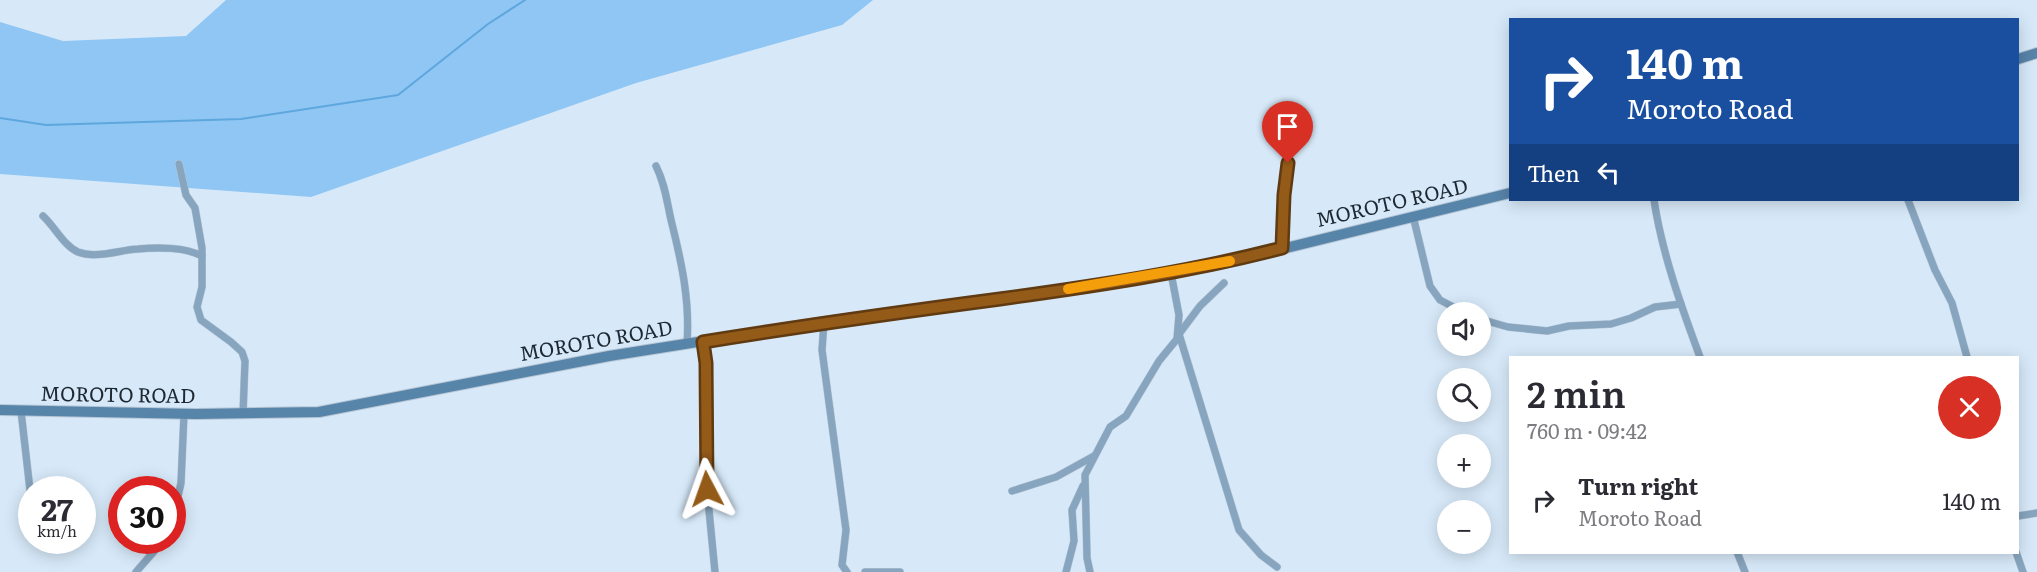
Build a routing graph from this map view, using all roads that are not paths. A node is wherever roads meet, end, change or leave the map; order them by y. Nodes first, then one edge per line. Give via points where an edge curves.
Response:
1 (2037, 53) edge
2 (2019, 59) edge
3 (1288, 158) dead end
4 (179, 164) dead end
5 (656, 166) dead end
6 (1509, 193) edge
7 (1654, 201) edge
8 (1908, 201) edge
9 (43, 216) dead end
10 (1413, 216) junction
11 (1282, 248) junction
12 (202, 256) junction
13 (1171, 273) junction
14 (1224, 283) dead end
15 (1444, 302) edge
16 (1681, 304) junction
17 (824, 322) junction
18 (1491, 322) edge
19 (1179, 334) junction
20 (703, 342) junction
21 (687, 343) junction
22 (1700, 356) edge
23 (1967, 356) edge
24 (0, 410) edge
25 (21, 411) junction
26 (184, 414) junction
27 (243, 414) junction
28 (1094, 456) junction
29 (28, 476) edge
30 (181, 476) edge
31 (1084, 484) junction
32 (1012, 491) dead end
33 (2037, 513) edge
34 (2019, 516) edge
35 (152, 554) edge
36 (1738, 554) edge
37 (2017, 554) edge
38 (1277, 567) dead end
39 (136, 572) edge
40 (716, 572) edge
41 (848, 572) edge
42 (866, 572) edge
43 (900, 572) edge
44 (1066, 572) edge
45 (1090, 572) edge
46 (1745, 572) edge
47 (2024, 572) edge

1 - 2 main road
3 - 11 street
4 - 12 street via 186,195 195,208
5 - 21 street via 681,256 689,319
6 - 10 main road, MOROTO ROAD
7 - 16 street via 1656,222
8 - 23 street via 1952,303
9 - 12 street via 81,254 153,249 192,251
10 - 11 main road, MOROTO ROAD
10 - 15 street via 1430,286
11 - 13 main road, MOROTO ROAD
12 - 27 street via 202,287 197,307 201,320 242,352
13 - 17 main road, MOROTO ROAD
13 - 19 street
14 - 19 street
16 - 18 street via 1655,307 1611,324 1569,326 1548,332
16 - 22 street
17 - 20 main road, MOROTO ROAD
17 - 41 street via 822,350 846,530 842,565
19 - 28 street via 1130,410 1110,427
19 - 38 street via 1239,530
20 - 21 main road, MOROTO ROAD
20 - 40 street via 705,469
21 - 27 main road, MOROTO ROAD via 319,412
24 - 25 main road, MOROTO ROAD
25 - 26 main road, MOROTO ROAD
25 - 29 street
26 - 27 main road, MOROTO ROAD
26 - 30 street
28 - 31 street
28 - 32 street via 1050,479
31 - 44 street via 1072,510 1074,541
31 - 45 street
33 - 34 street
35 - 39 street
36 - 46 street
37 - 47 street
42 - 43 street

